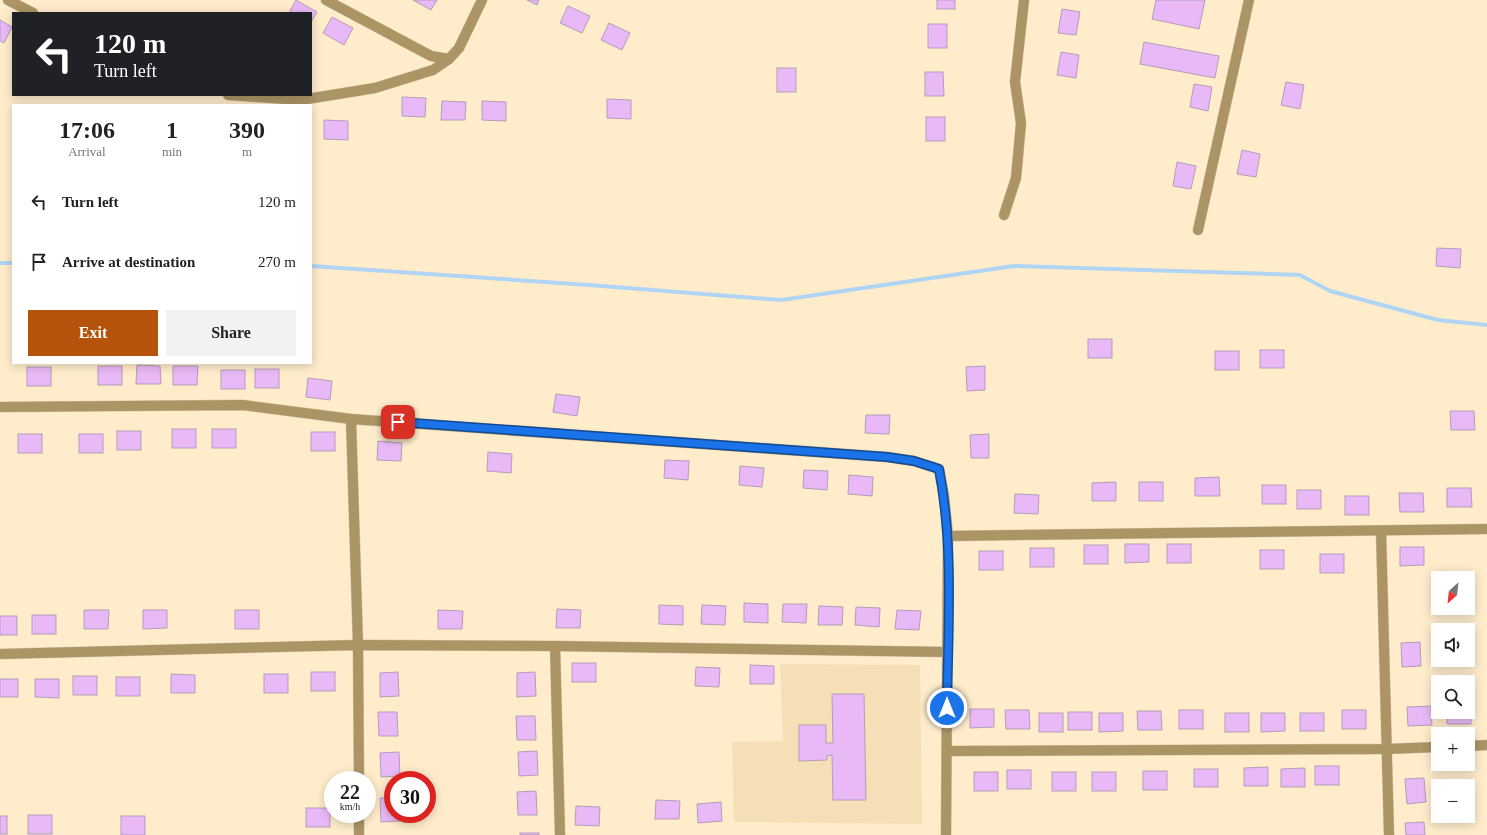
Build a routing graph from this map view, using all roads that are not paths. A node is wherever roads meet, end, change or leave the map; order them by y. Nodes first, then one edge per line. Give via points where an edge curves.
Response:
1 (8, 0) edge
2 (326, 0) edge
3 (482, 0) edge
4 (1024, 0) edge
5 (1249, 0) edge
6 (31, 12) edge
7 (449, 59) junction
8 (243, 96) edge
9 (1004, 215) dead end
10 (1198, 230) dead end
11 (0, 406) edge
12 (351, 419) junction
13 (1487, 529) edge
14 (1380, 531) junction
15 (948, 536) junction
16 (358, 645) junction
17 (555, 646) junction
18 (948, 652) junction
19 (0, 654) edge
20 (1487, 745) edge
21 (1475, 746) edge
22 (1431, 747) edge
23 (1387, 749) junction
24 (947, 751) junction
25 (359, 771) edge
26 (359, 823) edge
27 (359, 835) edge
28 (560, 835) edge
29 (946, 835) edge
30 (1389, 835) edge

1 - 6 street
2 - 7 street via 431,56
3 - 7 street via 459,48
4 - 9 street via 1015,82 1021,122 1016,178
5 - 10 street
7 - 8 street via 434,70 375,88 301,100
11 - 12 street via 242,405
12 - 15 street via 914,461 939,469
12 - 16 street
13 - 14 street
14 - 15 street
14 - 23 street
15 - 18 street
16 - 17 street
16 - 19 street
16 - 25 street
17 - 18 street
17 - 28 street
18 - 24 street
20 - 21 street
22 - 23 street
23 - 24 street
23 - 30 street
24 - 29 street
26 - 27 street

